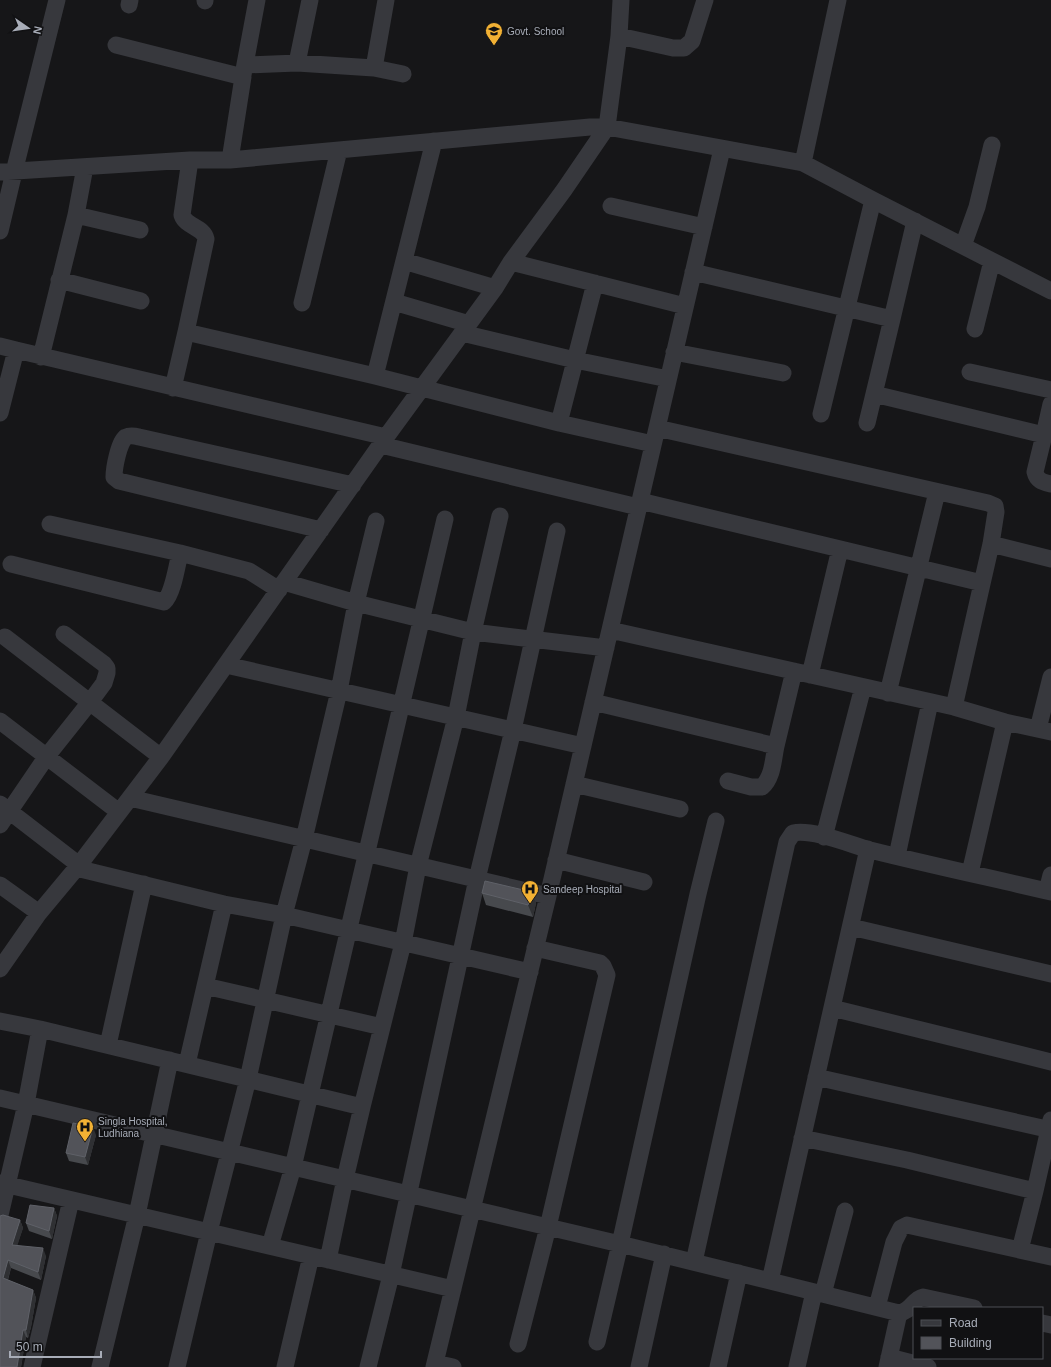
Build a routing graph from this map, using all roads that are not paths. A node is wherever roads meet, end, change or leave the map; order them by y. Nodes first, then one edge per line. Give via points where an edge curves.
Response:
1 (57, 0) edge
2 (257, 0) edge
3 (310, 0) edge
4 (386, 0) edge
5 (620, 0) edge
6 (705, 0) edge
7 (838, 0) edge
8 (620, 36) junction
9 (116, 45) dead end
10 (298, 63) junction
11 (374, 68) junction
12 (244, 71) junction
13 (403, 74) dead end
14 (607, 128) junction
15 (434, 141) junction
16 (992, 145) dead end
17 (722, 149) junction
18 (339, 150) junction
19 (190, 160) junction
20 (230, 160) junction
21 (803, 163) junction
22 (85, 167) junction
23 (7, 172) edge
24 (873, 200) junction
25 (611, 206) dead end
26 (76, 215) junction
27 (914, 221) junction
28 (704, 227) junction
29 (140, 230) dead end
30 (0, 232) edge
31 (963, 246) junction
32 (404, 261) junction
33 (992, 261) junction
34 (511, 262) junction
35 (693, 272) junction
36 (59, 280) junction
37 (595, 283) junction
38 (495, 288) junction
39 (1051, 291) edge
40 (141, 301) dead end
41 (394, 302) junction
42 (302, 303) dead end
43 (685, 306) junction
44 (847, 308) junction
45 (892, 319) junction
46 (466, 329) junction
47 (975, 329) dead end
48 (186, 332) junction
49 (8, 348) edge
50 (674, 352) junction
51 (41, 356) junction
52 (575, 360) junction
53 (970, 372) dead end
54 (783, 373) dead end
55 (375, 376) junction
56 (668, 379) junction
57 (173, 388) junction
58 (423, 388) junction
59 (1051, 390) edge
60 (874, 394) junction
61 (1051, 404) edge
62 (0, 413) edge
63 (821, 414) dead end
64 (867, 423) dead end
65 (559, 424) junction
66 (1044, 434) junction
67 (655, 436) junction
68 (384, 441) junction
69 (1051, 484) edge
70 (353, 485) junction
71 (937, 492) junction
72 (639, 504) junction
73 (500, 516) dead end
74 (445, 519) dead end
75 (376, 521) dead end
76 (50, 524) dead end
77 (321, 530) junction
78 (558, 531) dead end
79 (991, 544) junction
80 (840, 549) junction
81 (180, 553) junction
82 (1051, 559) edge
83 (10, 564) dead end
84 (919, 568) junction
85 (982, 584) junction
86 (282, 586) junction
87 (356, 603) junction
88 (422, 619) junction
89 (610, 630) junction
90 (473, 632) junction
91 (64, 634) dead end
92 (5, 637) dead end
93 (533, 639) junction
94 (606, 648) junction
95 (226, 665) junction
96 (794, 671) junction
97 (810, 675) junction
98 (1051, 677) edge
99 (863, 687) junction
100 (339, 690) junction
101 (888, 693) junction
102 (90, 702) junction
103 (593, 702) junction
104 (930, 702) junction
105 (402, 705) junction
106 (954, 707) junction
107 (456, 717) junction
108 (0, 721) edge
109 (1005, 722) junction
110 (513, 730) junction
111 (1044, 731) edge
112 (583, 746) junction
113 (776, 746) junction
114 (47, 756) junction
115 (161, 757) junction
116 (728, 781) dead end
117 (574, 784) junction
118 (130, 798) junction
119 (680, 809) dead end
120 (120, 812) junction
121 (3, 813) edge
122 (716, 821) dead end
123 (824, 837) junction
124 (304, 839) junction
125 (868, 849) junction
126 (367, 854) junction
127 (897, 856) junction
128 (556, 860) junction
129 (78, 866) junction
130 (418, 866) junction
131 (970, 873) junction
132 (1051, 875) edge
133 (477, 879) junction
134 (644, 882) dead end
135 (144, 884) junction
136 (0, 885) edge
137 (1049, 892) edge
138 (548, 896) junction
139 (224, 904) junction
140 (38, 913) junction
141 (284, 915) junction
142 (850, 927) junction
143 (349, 930) junction
144 (403, 943) junction
145 (535, 948) junction
146 (460, 956) junction
147 (0, 968) edge
148 (530, 972) junction
149 (1051, 974) edge
150 (205, 986) junction
151 (266, 1000) junction
152 (832, 1008) junction
153 (329, 1014) junction
154 (0, 1021) edge
155 (382, 1027) junction
156 (40, 1029) junction
157 (108, 1045) junction
158 (170, 1060) junction
159 (1051, 1062) edge
160 (187, 1064) junction
161 (816, 1077) junction
162 (248, 1079) junction
163 (310, 1094) junction
164 (0, 1098) edge
165 (26, 1104) junction
166 (362, 1107) junction
167 (1050, 1127) edge
168 (155, 1134) junction
169 (802, 1138) junction
170 (230, 1152) junction
171 (293, 1167) junction
172 (345, 1179) junction
173 (4, 1184) edge
174 (1035, 1190) junction
175 (409, 1194) junction
176 (71, 1200) junction
177 (472, 1209) junction
178 (846, 1211) dead end
179 (0, 1215) edge
180 (137, 1215) junction
181 (548, 1227) junction
182 (209, 1232) junction
183 (620, 1244) junction
184 (270, 1246) junction
185 (1020, 1250) junction
186 (664, 1254) junction
187 (311, 1256) junction
188 (1051, 1257) edge
189 (328, 1260) junction
190 (694, 1262) junction
191 (739, 1273) junction
192 (391, 1274) junction
193 (770, 1280) junction
194 (453, 1289) junction
195 (819, 1293) junction
196 (878, 1307) junction
197 (969, 1307) edge
198 (899, 1313) junction
199 (597, 1342) dead end
200 (518, 1344) dead end
201 (888, 1362) edge
202 (435, 1365) edge
203 (32, 1367) edge
204 (100, 1367) edge
205 (177, 1367) edge
206 (285, 1367) edge
207 (368, 1367) edge
208 (453, 1367) edge
209 (639, 1367) edge
210 (718, 1367) edge
211 (797, 1367) edge
212 (928, 1367) edge

1 - 23 street
2 - 12 street
3 - 10 street
4 - 11 street
5 - 8 street
6 - 8 street via 692,41 684,48
7 - 21 street
8 - 14 street
9 - 12 street
10 - 11 street
10 - 12 street
11 - 13 street
12 - 20 street
14 - 15 street via 590,127
14 - 17 street
14 - 34 street
15 - 18 street
15 - 32 street
16 - 31 street via 977,207
17 - 21 street
17 - 28 street
18 - 20 street
18 - 42 street
19 - 20 street
19 - 22 street
19 - 48 street via 182,215 188,224 204,233 206,239
21 - 24 street
22 - 23 street
22 - 26 street
23 - 30 street
24 - 27 street
24 - 44 street
25 - 28 street
26 - 29 street
26 - 36 street
27 - 31 street
27 - 45 street
28 - 35 street
31 - 33 street
32 - 38 street
32 - 41 street
33 - 39 street
33 - 47 street
34 - 37 street
34 - 38 street
35 - 43 street
35 - 44 street
36 - 40 street
36 - 51 street
37 - 43 street
37 - 52 street
38 - 46 street
41 - 46 street
41 - 55 street
43 - 50 street
44 - 45 street
44 - 63 street
45 - 60 street
46 - 52 street
46 - 58 street
48 - 55 street
48 - 57 street
49 - 51 street
49 - 62 street
50 - 54 street
50 - 56 street
51 - 57 street
52 - 56 street
52 - 65 street
53 - 59 street
55 - 58 street
56 - 67 street
57 - 68 street
58 - 65 street
58 - 68 street
60 - 64 street
60 - 66 street
61 - 66 street
65 - 67 street
66 - 69 street via 1035,472 1041,482
67 - 71 street
67 - 72 street
68 - 70 street
68 - 72 street
70 - 77 street
70 - 77 street via 139,437 128,436 121,444 114,471 114,477 119,481
71 - 79 street via 995,506
71 - 84 street
72 - 80 street
72 - 89 street
73 - 90 street
74 - 88 street
75 - 87 street
76 - 81 street
77 - 86 street
78 - 93 street
79 - 82 street
79 - 85 street
80 - 84 street
80 - 97 street
81 - 83 street via 170,591 164,602
81 - 86 street via 249,571
84 - 85 street
84 - 101 street
85 - 106 street
86 - 87 street
86 - 95 street
87 - 88 street
87 - 100 street
88 - 90 street
88 - 105 street
89 - 94 street
89 - 96 street
90 - 93 street
90 - 107 street
91 - 102 street via 107,668 106,678
92 - 102 street
93 - 94 street
93 - 110 street
94 - 103 street
95 - 100 street
95 - 115 street
96 - 97 street
96 - 113 street
97 - 99 street
98 - 111 street
99 - 101 street
99 - 123 street
100 - 105 street
100 - 124 street
101 - 104 street
102 - 114 street
102 - 115 street
103 - 112 street
103 - 113 street
104 - 106 street
104 - 127 street
105 - 107 street
105 - 126 street
106 - 109 street
107 - 110 street
107 - 130 street
108 - 114 street
109 - 111 street
109 - 131 street
110 - 112 street
110 - 133 street
112 - 117 street
113 - 116 street via 768,782 762,787
114 - 120 street
114 - 121 street
115 - 118 street
117 - 119 street
117 - 128 street
118 - 120 street
118 - 124 street
120 - 129 street
121 - 129 street
122 - 183 street
123 - 125 street
123 - 190 street via 798,832 793,833 787,842
124 - 126 street
124 - 141 street
125 - 127 street
125 - 142 street
126 - 130 street
126 - 143 street
127 - 131 street
128 - 134 street
128 - 138 street
129 - 135 street
129 - 140 street
130 - 133 street
130 - 144 street
131 - 137 street
132 - 137 street
133 - 138 street
133 - 146 street
135 - 139 street
135 - 157 street
136 - 140 street
138 - 145 street
139 - 141 street
139 - 150 street
140 - 147 street
141 - 143 street
141 - 151 street
142 - 149 street
142 - 152 street
143 - 144 street
143 - 153 street
144 - 146 street
144 - 155 street
145 - 148 street
145 - 181 street via 600,963 607,975
146 - 148 street
146 - 175 street
148 - 177 street
150 - 151 street
150 - 160 street
151 - 153 street
151 - 162 street
152 - 159 street
152 - 161 street
153 - 155 street
153 - 163 street
154 - 156 street
155 - 166 street
156 - 157 street
156 - 165 street
157 - 158 street
158 - 160 street
158 - 168 street
160 - 162 street
161 - 167 street
161 - 169 street
162 - 163 street
162 - 170 street
163 - 166 street
163 - 171 street
164 - 165 street
165 - 168 street
165 - 173 street
166 - 172 street
167 - 174 street
168 - 170 street
168 - 180 street
169 - 174 street
169 - 193 street
170 - 171 street
170 - 182 street
171 - 172 street
171 - 184 street
172 - 175 street
172 - 189 street
173 - 176 street
173 - 179 street
174 - 185 street
175 - 177 street
175 - 192 street
176 - 180 street
176 - 203 street
177 - 181 street
177 - 194 street
178 - 195 street
180 - 182 street
180 - 204 street
181 - 183 street
181 - 200 street
182 - 184 street
182 - 205 street
183 - 186 street
183 - 199 street
184 - 187 street
185 - 188 street
185 - 196 street via 907,1225 901,1228 894,1242
186 - 190 street
186 - 209 street
187 - 189 street
187 - 206 street
189 - 192 street
190 - 191 street
191 - 193 street
191 - 210 street
192 - 194 street
192 - 207 street
193 - 195 street
194 - 202 street
195 - 196 street
195 - 211 street
196 - 198 street
197 - 198 street via 923,1297 918,1298 909,1309
198 - 201 street
201 - 212 street
202 - 208 street

